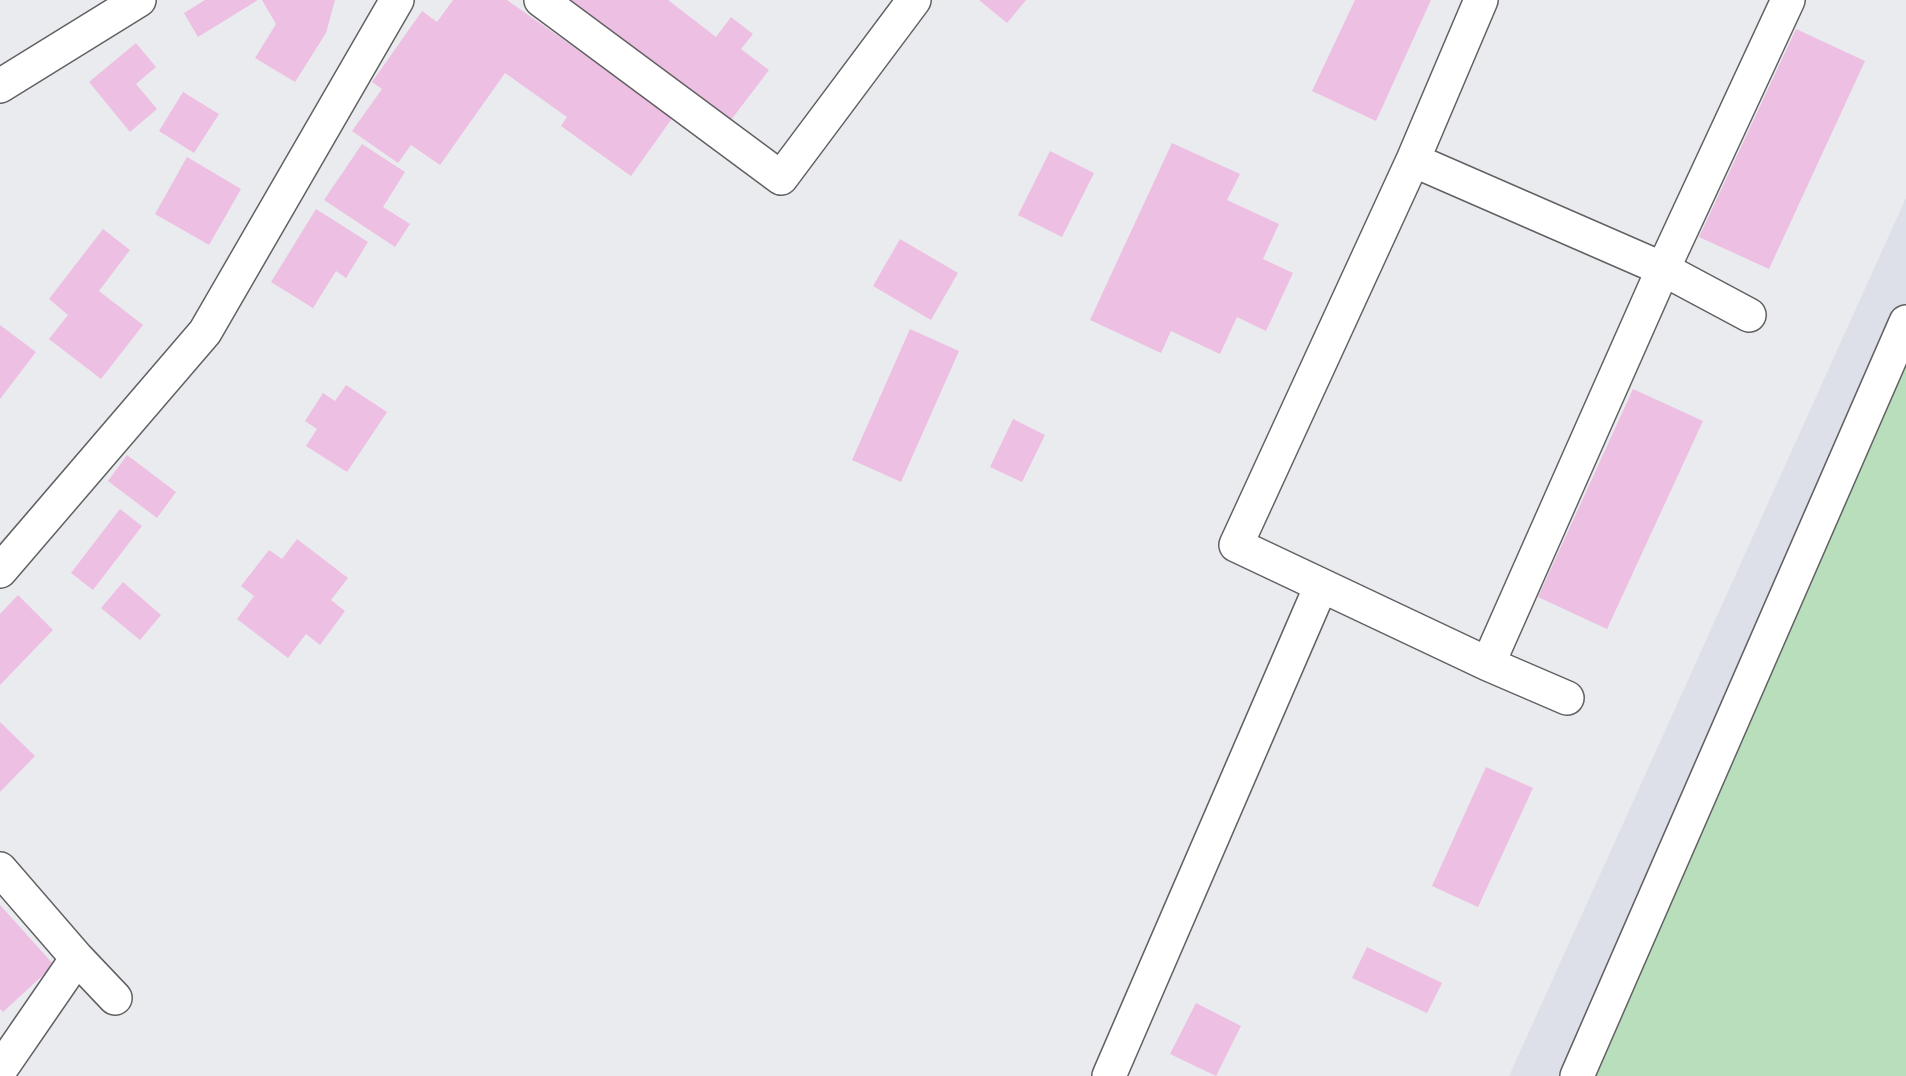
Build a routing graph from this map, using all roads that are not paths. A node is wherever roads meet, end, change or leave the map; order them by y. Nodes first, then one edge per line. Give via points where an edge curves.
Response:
1 (139, 0) edge
2 (397, 0) edge
3 (541, 0) edge
4 (914, 0) edge
5 (1481, 0) edge
6 (1788, 0) edge
7 (0, 86) edge
8 (1413, 160) junction
9 (1663, 269) junction
10 (1749, 315) dead end
11 (1906, 322) edge
12 (0, 571) edge
13 (1321, 586) junction
14 (1488, 664) junction
15 (1567, 698) dead end
16 (0, 869) edge
17 (77, 958) junction
18 (115, 998) dead end
19 (0, 1070) edge
20 (1109, 1076) edge
21 (1577, 1076) edge

1 - 7 street
2 - 12 street via 205,332
3 - 4 street via 781,178
5 - 8 street
6 - 9 street
8 - 9 street
8 - 13 street via 1236,545
9 - 10 street
9 - 14 street
11 - 21 street
13 - 14 street
13 - 20 street
14 - 15 street
16 - 17 street
17 - 18 street
17 - 19 street

